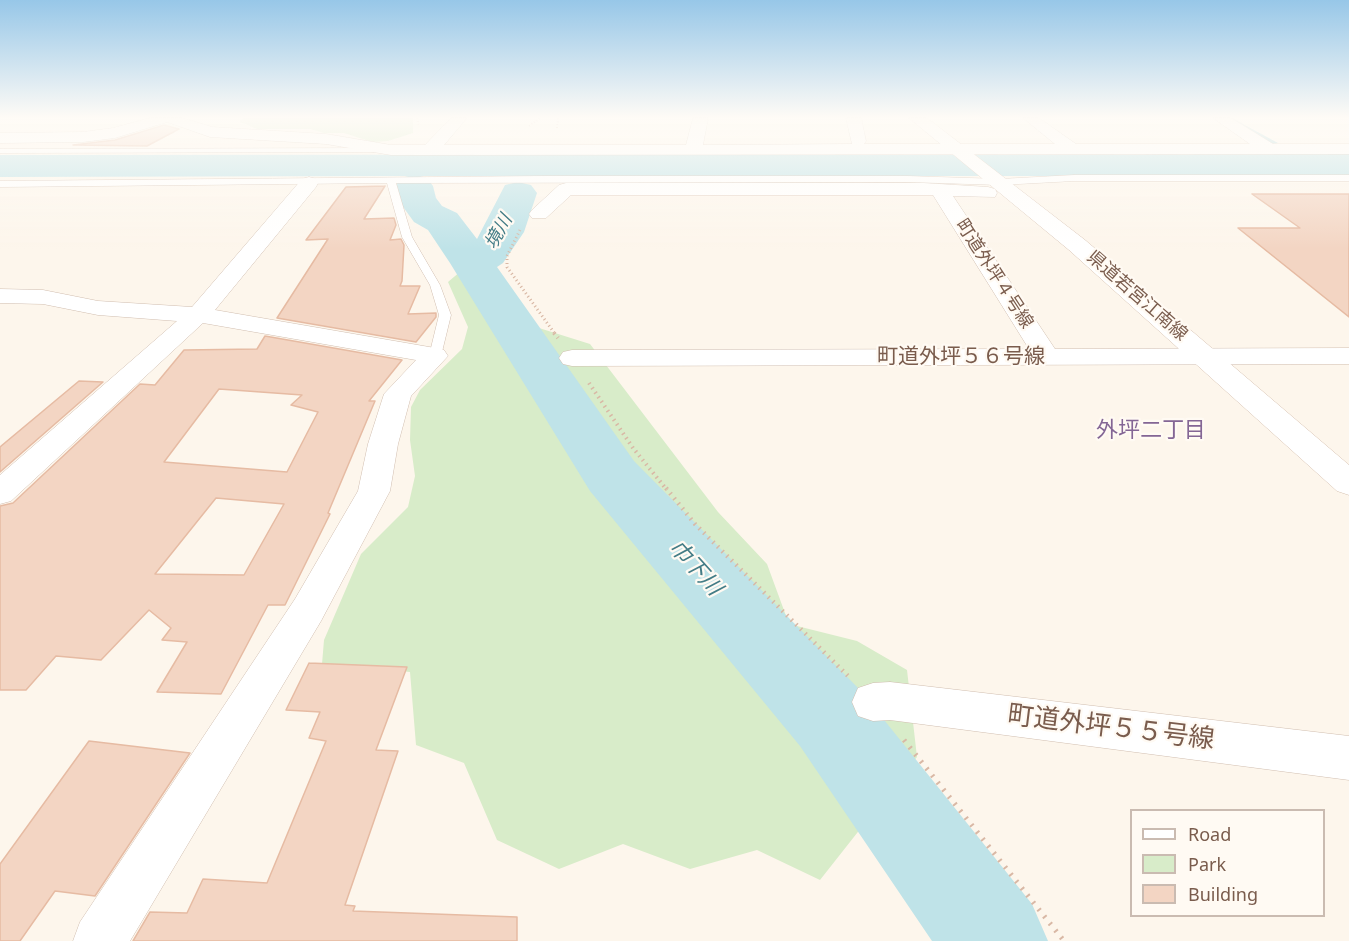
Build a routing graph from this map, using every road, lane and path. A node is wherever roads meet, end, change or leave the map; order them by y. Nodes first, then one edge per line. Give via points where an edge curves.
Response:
1 (972, 162) edge
2 (1349, 178) edge
3 (545, 179) junction
4 (391, 181) junction
5 (309, 183) junction
6 (0, 184) edge
7 (995, 184) junction
8 (940, 191) junction
9 (539, 214) dead end
10 (0, 296) edge
11 (198, 315) junction
12 (435, 356) junction
13 (1206, 356) junction
14 (1349, 356) edge
15 (1047, 357) junction
16 (572, 358) junction
17 (1349, 483) edge
18 (0, 493) edge
19 (873, 702) junction
20 (1349, 758) edge
21 (99, 941) edge
22 (1065, 941) edge

1 - 7 main road, 県道若宮江南線
2 - 7 lane via 1086,178
3 - 4 lane
3 - 7 lane via 907,178
3 - 16 path via 506,263
4 - 5 lane
4 - 12 lane via 407,237 435,285 445,315
5 - 6 lane
5 - 11 street
7 - 8 street
7 - 13 main road, 県道若宮江南線 via 1094,259
8 - 9 street via 566,189
8 - 15 street, 町道外坪４号線
10 - 11 street via 43,297 98,308
11 - 12 street
11 - 18 street
12 - 21 street via 398,394 374,491 308,610
13 - 14 street, 町道外坪５６号線
13 - 15 street, 町道外坪５６号線
13 - 17 main road, 県道若宮江南線
15 - 16 street, 町道外坪５６号線
16 - 19 path via 633,448 695,524
19 - 20 street, 町道外坪５５号線 via 891,701
19 - 22 path

